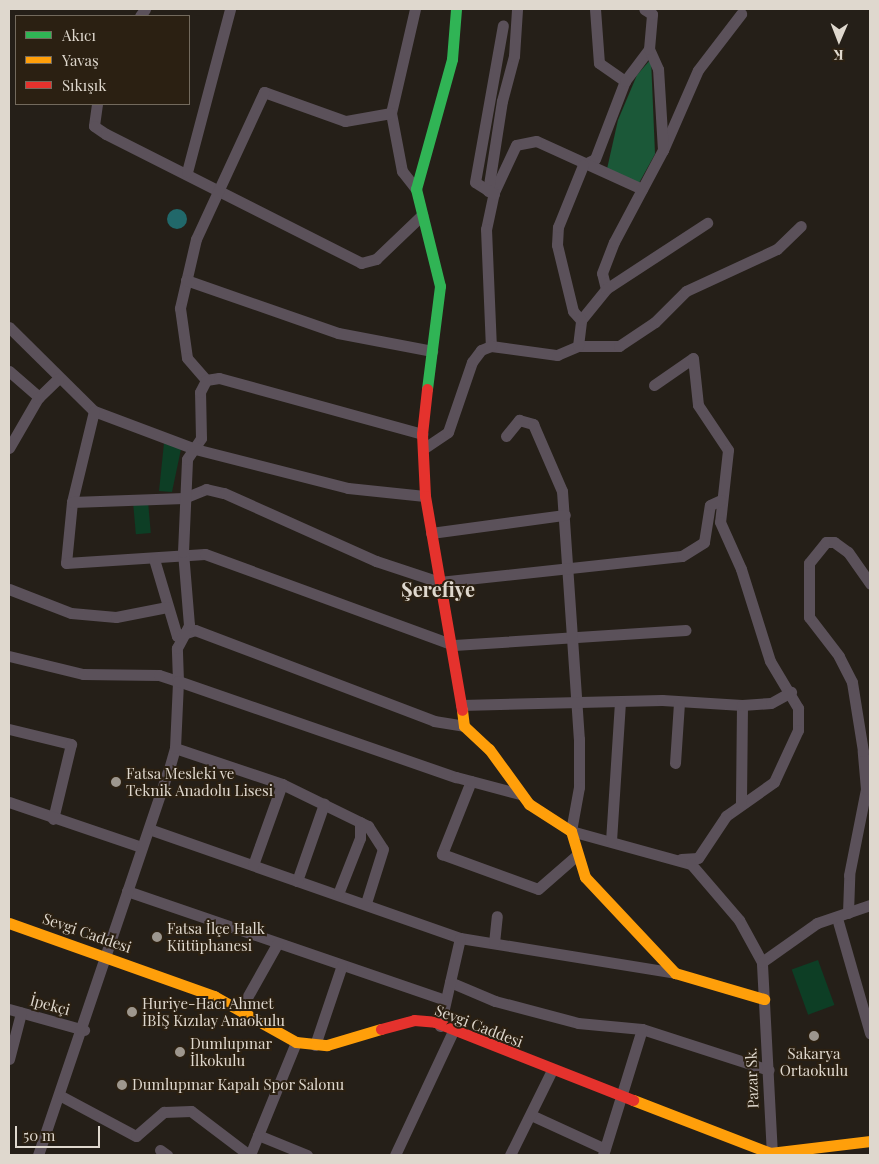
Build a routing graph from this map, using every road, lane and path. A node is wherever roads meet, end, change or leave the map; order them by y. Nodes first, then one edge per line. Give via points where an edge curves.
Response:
1 (230, 9) edge
2 (414, 9) edge
3 (456, 9) edge
4 (517, 9) edge
5 (595, 9) edge
6 (644, 9) edge
7 (741, 14) dead end
8 (503, 25) dead end
9 (650, 48) junction
10 (626, 81) junction
11 (97, 105) edge
12 (391, 113) junction
13 (663, 150) junction
14 (583, 165) junction
15 (187, 172) junction
16 (416, 189) junction
17 (642, 189) junction
18 (221, 190) junction
19 (491, 192) junction
20 (422, 215) junction
21 (706, 223) dead end
22 (801, 226) dead end
23 (186, 280) junction
24 (606, 289) junction
25 (581, 320) junction
26 (9, 327) edge
27 (491, 346) junction
28 (578, 346) junction
29 (432, 351) junction
30 (9, 371) edge
31 (58, 379) junction
32 (206, 380) junction
33 (654, 385) dead end
34 (39, 397) junction
35 (94, 411) junction
36 (422, 434) junction
37 (506, 436) dead end
38 (9, 448) edge
39 (195, 449) junction
40 (423, 449) junction
41 (425, 496) junction
42 (184, 498) junction
43 (721, 500) junction
44 (72, 502) junction
45 (564, 515) junction
46 (431, 533) junction
47 (183, 552) junction
48 (154, 559) junction
49 (568, 570) junction
50 (439, 582) junction
51 (870, 584) edge
52 (9, 589) edge
53 (167, 607) junction
54 (686, 630) dead end
55 (185, 637) junction
56 (572, 638) junction
57 (454, 644) junction
58 (9, 656) edge
59 (178, 681) junction
60 (791, 692) junction
61 (577, 700) junction
62 (620, 702) junction
63 (679, 703) junction
64 (742, 705) junction
65 (461, 706) junction
66 (464, 726) junction
67 (9, 729) edge
68 (175, 748) junction
69 (675, 763) dead end
70 (471, 781) junction
71 (282, 784) junction
72 (520, 794) junction
73 (9, 802) edge
74 (324, 804) junction
75 (741, 804) junction
76 (53, 819) junction
77 (360, 822) junction
78 (149, 829) junction
79 (571, 830) junction
80 (611, 841) junction
81 (141, 847) junction
82 (576, 856) junction
83 (679, 859) junction
84 (253, 865) junction
85 (298, 881) junction
86 (127, 891) junction
87 (338, 894) junction
88 (366, 904) junction
89 (870, 905) edge
90 (497, 916) dead end
91 (842, 916) junction
92 (9, 923) edge
93 (460, 938) junction
94 (494, 943) junction
95 (277, 944) junction
96 (109, 955) junction
97 (762, 962) junction
98 (342, 965) junction
99 (675, 973) junction
100 (450, 982) junction
101 (764, 999) junction
102 (445, 1000) junction
103 (9, 1009) edge
104 (240, 1010) junction
105 (21, 1013) junction
106 (440, 1026) junction
107 (642, 1029) junction
108 (84, 1030) junction
109 (453, 1031) junction
110 (870, 1033) edge
111 (296, 1042) junction
112 (315, 1045) junction
113 (9, 1059) edge
114 (768, 1069) junction
115 (552, 1070) junction
116 (61, 1096) junction
117 (622, 1098) junction
118 (531, 1115) junction
119 (258, 1135) junction
120 (870, 1141) edge
121 (604, 1152) edge
122 (771, 1154) edge
123 (38, 1155) edge
124 (250, 1155) edge
125 (307, 1155) edge
126 (395, 1155) edge
127 (510, 1155) edge

1 - 15 street
2 - 12 street
3 - 16 street via 452,59
4 - 19 street via 514,56 502,101
5 - 10 street via 599,63
6 - 9 street via 652,14
7 - 13 street via 698,70
8 - 19 street via 475,182
9 - 10 street
9 - 13 street via 658,69
10 - 14 street via 595,159
11 - 15 street via 94,126
12 - 16 street via 402,171
12 - 18 street via 345,120 264,92
13 - 17 street
14 - 17 street
14 - 19 street via 536,141 524,140 506,162
14 - 25 street via 558,227 557,245 573,311
15 - 18 street
16 - 20 street
17 - 24 street via 602,273
18 - 20 street via 361,263 376,259
18 - 23 street via 196,239
19 - 27 street via 486,228
20 - 29 street via 440,286
21 - 24 street
22 - 28 street via 777,249 686,291 655,322 618,346
23 - 29 street via 338,333
23 - 32 street via 180,308 187,358
24 - 25 street
25 - 28 street
26 - 31 street
27 - 28 street via 557,355
27 - 40 street via 481,350 472,362 448,432
29 - 36 street
30 - 34 street
31 - 34 street
31 - 35 street
32 - 36 street via 219,378
32 - 39 street via 200,392 201,438
33 - 43 street via 693,358 698,406 728,450
34 - 38 street
35 - 39 street
35 - 44 street
36 - 40 street
37 - 45 street via 519,420 533,424 562,490
39 - 41 street via 348,488
39 - 42 street via 187,459
40 - 41 street
41 - 46 street
42 - 44 street
42 - 47 street
42 - 50 street via 206,489 224,493 376,561
43 - 49 street via 710,505 704,542 696,551
43 - 60 street via 720,522 741,569 760,634 770,661
44 - 48 street via 66,563
45 - 46 street
45 - 49 street
46 - 50 street
47 - 48 street
47 - 55 street via 189,625
47 - 57 street via 230,560
48 - 53 street
49 - 50 street
49 - 56 street
50 - 57 street
51 - 91 street via 848,552 834,542 826,542 809,563 809,618 839,656 852,682 863,751 866,789
52 - 53 street via 71,614 116,617
53 - 55 street via 177,636
54 - 56 street
55 - 59 street via 177,648
55 - 66 street via 195,630 434,721
56 - 57 street
56 - 61 street
57 - 65 street
58 - 59 street via 83,674 159,675
59 - 68 street
59 - 70 street
60 - 64 street via 771,704
60 - 75 street via 798,708 798,730 788,760 774,782
61 - 62 street
61 - 65 street
61 - 79 street via 579,787
62 - 63 street
62 - 80 street
63 - 64 street
63 - 69 street
64 - 75 street
65 - 66 street
66 - 72 street via 489,749
67 - 76 street via 71,744
68 - 71 street
68 - 78 street
70 - 72 street
70 - 82 street via 442,854 538,889
71 - 74 street
71 - 84 street
72 - 79 street
73 - 76 street
74 - 77 street
74 - 85 street
75 - 83 street via 726,816 698,858
76 - 81 street
77 - 87 street via 360,838
77 - 88 street via 380,839 383,849
78 - 81 street
78 - 84 street
79 - 80 street
79 - 82 street
80 - 83 street
81 - 86 street
82 - 99 street via 585,877
83 - 97 street via 692,864 738,920
84 - 85 street
85 - 87 street
86 - 95 street
86 - 96 street
87 - 88 street
88 - 93 street
89 - 91 street
90 - 94 street
91 - 97 street via 818,923
91 - 110 street
92 - 96 street, Sevgi Caddesi
93 - 94 street
93 - 100 street
94 - 99 street
95 - 98 street
95 - 104 street
96 - 104 street, Sevgi Caddesi
96 - 108 street
97 - 101 street, Pazar Sk.
98 - 102 street
98 - 112 street
99 - 101 street
100 - 102 street
100 - 107 street via 495,1000 578,1023
101 - 114 street, Pazar Sk.
102 - 106 street
103 - 105 street, İpekçi
104 - 111 street, Sevgi Caddesi
105 - 108 street, İpekçi
105 - 113 street
106 - 109 street, Sevgi Caddesi
106 - 112 street, Sevgi Caddesi via 414,1020
107 - 114 street
107 - 117 street
108 - 116 street
109 - 115 street, Sevgi Caddesi
109 - 126 street
111 - 112 street, Sevgi Caddesi
111 - 119 street
114 - 122 street, Pazar Sk.
115 - 117 street, Sevgi Caddesi
115 - 118 street
116 - 123 street
116 - 124 street via 136,1136 164,1112 191,1111
117 - 121 street
117 - 122 street, Sevgi Caddesi
118 - 121 street
118 - 127 street
119 - 124 street
119 - 125 street
120 - 122 street

